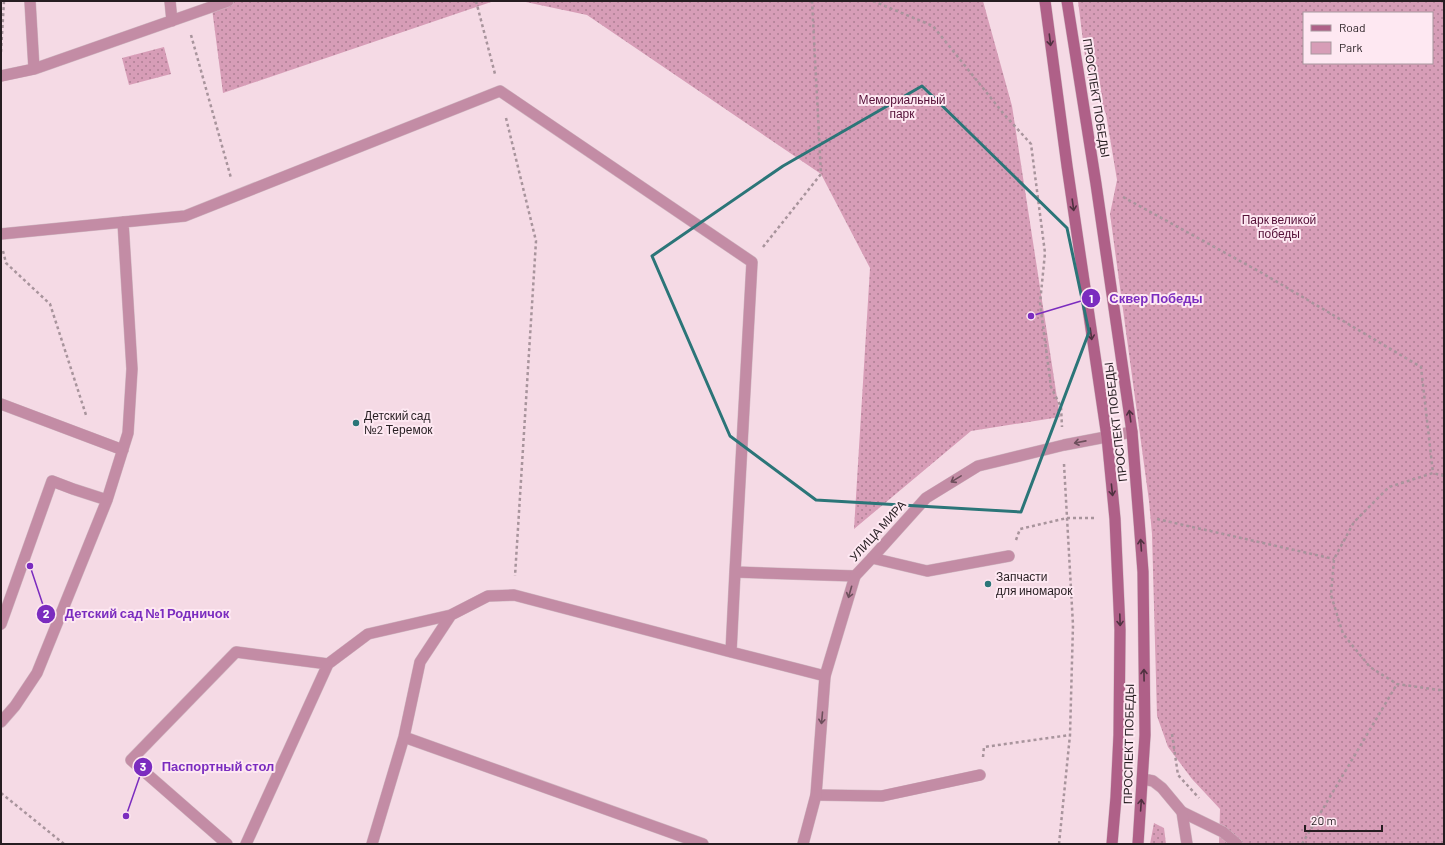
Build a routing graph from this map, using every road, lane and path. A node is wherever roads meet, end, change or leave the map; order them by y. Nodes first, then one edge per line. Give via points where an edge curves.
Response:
1 (4, 1) edge
2 (30, 1) edge
3 (170, 1) edge
4 (228, 1) edge
5 (476, 1) edge
6 (812, 1) edge
7 (873, 1) edge
8 (1045, 1) edge
9 (1067, 1) edge
10 (186, 16) junction
11 (172, 21) junction
12 (1, 52) edge
13 (34, 69) junction
14 (1, 76) edge
15 (500, 91) junction
16 (236, 196) junction
17 (1123, 197) dead end
18 (123, 222) junction
19 (1, 234) edge
20 (3, 249) dead end
21 (752, 262) junction
22 (1, 404) edge
23 (1132, 432) junction
24 (1107, 437) junction
25 (94, 439) junction
26 (1064, 445) junction
27 (123, 450) junction
28 (1433, 473) junction
29 (1444, 476) edge
30 (108, 500) junction
31 (1084, 517) dead end
32 (1067, 518) junction
33 (1161, 519) dead end
34 (1009, 556) joint
35 (872, 558) junction
36 (1334, 559) junction
37 (735, 572) junction
38 (855, 576) junction
39 (514, 595) junction
40 (451, 615) junction
41 (1, 624) edge
42 (731, 652) junction
43 (328, 664) junction
44 (825, 676) junction
45 (1397, 684) junction
46 (1444, 689) edge
47 (1, 722) edge
48 (1172, 734) dead end
49 (1070, 735) junction
50 (404, 737) junction
51 (980, 775) joint
52 (1143, 779) junction
53 (1, 793) edge
54 (816, 795) junction
55 (1202, 801) dead end
56 (1182, 812) junction
57 (64, 844) edge
58 (227, 844) edge
59 (246, 844) edge
60 (372, 844) edge
61 (703, 844) edge
62 (803, 844) edge
63 (1059, 844) edge
64 (1112, 844) edge
65 (1138, 844) edge
66 (1187, 844) edge
67 (1237, 844) edge
68 (1302, 844) edge

1 - 12 path
2 - 13 street
3 - 11 street
4 - 10 street
5 - 15 path
6 - 21 path via 821,174
7 - 26 path via 933,26 1031,144 1045,253 1040,303 1051,387 1061,407
8 -> 24 main road, ПРОСПЕКТ ПОБЕДЫ
23 -> 9 main road, ПРОСПЕКТ ПОБЕДЫ
10 - 11 street
10 - 16 path
11 - 13 street
13 - 14 street
15 - 16 street
15 - 21 street
15 - 39 path via 536,241
16 - 18 street via 185,216
17 - 28 path via 1262,273 1420,367
18 - 19 street
18 - 27 street via 132,369 128,433
20 - 25 path via 6,263 50,304
21 - 37 street
22 - 25 street
23 - 24 street, УЛИЦА МИРА
52 -> 23 main road, ПРОСПЕКТ ПОБЕДЫ via 1143,572
24 -> 26 street, УЛИЦА МИРА
24 -> 64 main road, ПРОСПЕКТ ПОБЕДЫ via 1115,519 1120,630 1119,735
25 - 27 street
26 - 32 path
26 -> 35 street, УЛИЦА МИРА via 978,466 926,498
27 - 30 street
28 - 29 path
28 - 36 path via 1389,487 1354,522
30 - 41 street via 52,481
30 - 47 street via 37,673
31 - 32 path
32 - 34 path via 1020,529
32 - 49 path via 1073,625
33 - 36 path
34 - 35 street via 927,571
35 - 38 street, УЛИЦА МИРА
36 - 45 path via 1331,595 1343,634 1370,667
37 - 38 street
37 - 42 street
38 -> 44 street, УЛИЦА МИРА
39 - 40 street via 488,596
39 - 42 street
40 - 43 street via 368,634
40 - 50 street via 420,662
42 - 44 street
43 - 58 street via 236,652 131,760
43 - 59 street
44 -> 54 street, УЛИЦА МИРА
45 - 46 path
45 - 68 path
48 - 55 path via 1178,775
49 - 51 path via 984,747
49 - 63 path
50 - 60 street
50 - 61 street
51 - 54 street via 882,796
52 - 56 street via 1153,780
65 -> 52 main road, ПРОСПЕКТ ПОБЕДЫ
53 - 57 path
54 - 62 street, УЛИЦА МИРА
56 - 66 street
56 - 67 street via 1223,832

